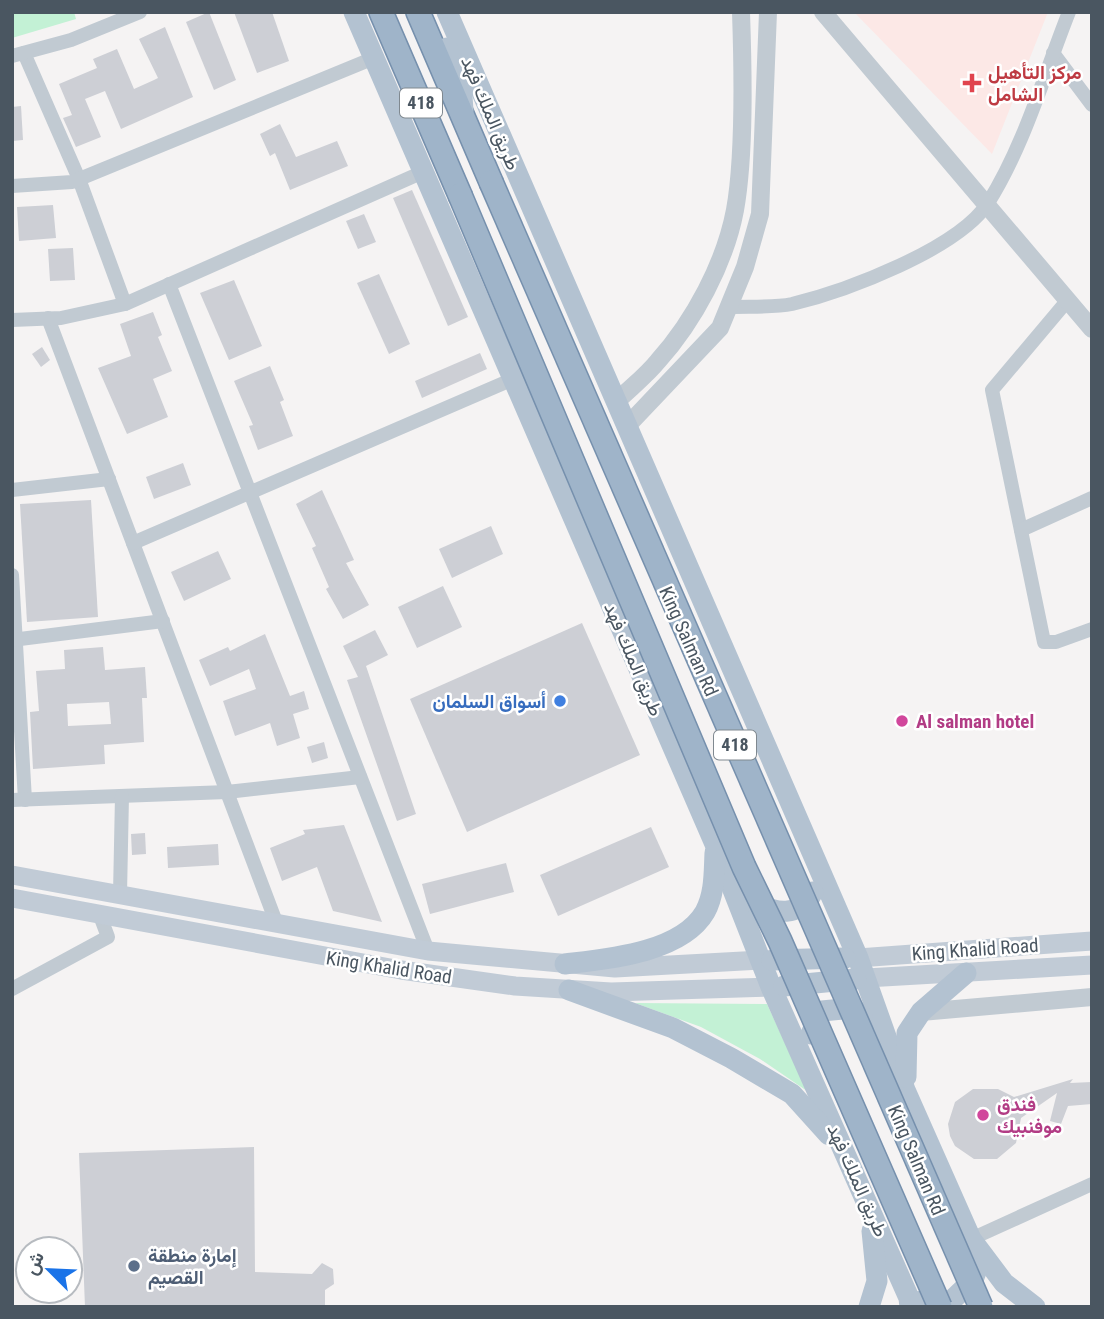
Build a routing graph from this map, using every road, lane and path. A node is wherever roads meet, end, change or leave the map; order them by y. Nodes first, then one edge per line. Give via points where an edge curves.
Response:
1 (140, 12) edge
2 (354, 12) edge
3 (359, 12) edge
4 (381, 12) edge
5 (418, 12) edge
6 (433, 12) edge
7 (447, 12) edge
8 (741, 12) edge
9 (768, 12) edge
10 (823, 12) edge
11 (1069, 12) edge
12 (1053, 53) junction
13 (18, 54) edge
14 (374, 58) junction
15 (1092, 105) edge
16 (463, 113) junction
17 (443, 154) junction
18 (423, 172) junction
19 (79, 179) junction
20 (12, 186) edge
21 (987, 204) junction
22 (169, 284) junction
23 (1067, 301) junction
24 (125, 304) junction
25 (729, 307) junction
26 (48, 318) junction
27 (12, 320) edge
28 (1092, 329) edge
29 (513, 379) junction
30 (616, 402) junction
31 (626, 426) junction
32 (109, 479) junction
33 (12, 490) edge
34 (250, 493) junction
35 (1092, 498) edge
36 (1021, 530) junction
37 (133, 543) junction
38 (12, 575) edge
39 (163, 621) junction
40 (1092, 629) edge
41 (15, 640) edge
42 (360, 777) junction
43 (227, 792) junction
44 (122, 796) junction
45 (18, 800) edge
46 (796, 816) junction
47 (715, 846) junction
48 (12, 875) edge
49 (120, 894) junction
50 (12, 898) edge
51 (99, 913) junction
52 (276, 922) junction
53 (1092, 941) edge
54 (428, 951) junction
55 (858, 958) junction
56 (761, 960) junction
57 (565, 964) junction
58 (1092, 965) edge
59 (966, 973) junction
60 (866, 978) junction
61 (771, 987) junction
62 (12, 989) edge
63 (569, 990) junction
64 (1092, 996) edge
65 (921, 1012) junction
66 (905, 1090) junction
67 (849, 1160) junction
68 (1092, 1184) edge
69 (863, 1188) junction
70 (977, 1247) junction
71 (1004, 1283) junction
72 (909, 1302) edge
73 (869, 1307) edge
74 (940, 1307) edge
75 (981, 1307) edge
76 (1022, 1307) edge
77 (1035, 1307) edge

1 - 13 street via 71,40
2 - 14 main road, طريق الملك فهد
3 - 17 main road
4 - 17 highway, King Salman Rd / 418
5 - 16 highway, King Salman Rd / 418
6 - 16 main road via 461,82
7 - 30 main road, طريق الملك فهد
8 - 30 street via 739,175 735,212 719,262 691,317 658,361
9 - 25 street via 760,214
10 - 21 street
11 - 12 street
12 - 15 street
12 - 21 street via 1011,159
13 - 19 street
14 - 18 main road, طريق الملك فهد
14 - 19 street
16 - 75 highway, King Salman Rd / 418, bridge
17 - 74 highway, King Salman Rd / 418, bridge via 744,867
18 - 22 street
18 - 29 main road, طريق الملك فهد
19 - 20 street
19 - 24 street
21 - 23 street
21 - 25 street via 966,227 879,276 790,304
22 - 24 street
22 - 34 street
23 - 28 street
23 - 36 street via 992,390
24 - 26 street
25 - 31 street via 720,328
26 - 27 street
26 - 32 street
29 - 34 street
29 - 47 main road, طريق الملك فهد
30 - 31 main road, طريق الملك فهد
31 - 46 main road, طريق الملك فهد
32 - 33 street
32 - 37 street
34 - 37 street
34 - 42 street
35 - 36 street
36 - 40 street via 1044,642
37 - 39 street
38 - 41 street
39 - 41 street
39 - 43 street
41 - 45 street
42 - 43 street
42 - 54 street
43 - 44 street
43 - 52 street
44 - 45 street
44 - 49 street
46 - 47 main road via 817,885 805,905 791,912 774,912 749,901
46 - 55 main road, طريق الملك فهد
47 - 56 main road, طريق الملك فهد
47 - 57 main road via 714,883 705,911 690,930 653,948
48 - 49 main road, King Khalid Road
49 - 52 main road, King Khalid Road
50 - 51 main road, King Khalid Road
51 - 62 street via 108,937
51 - 63 main road, King Khalid Road via 401,970
52 - 54 main road, King Khalid Road
53 - 55 main road, King Khalid Road
54 - 57 main road, King Khalid Road
55 - 56 main road
55 - 60 main road, طريق الملك فهد
56 - 57 main road, King Khalid Road via 615,968
56 - 61 main road, طريق الملك فهد
58 - 59 main road, King Khalid Road
59 - 60 main road, King Khalid Road
59 - 65 main road
60 - 61 main road
60 - 66 main road, طريق الملك فهد
61 - 63 main road, King Khalid Road
61 - 67 main road, طريق الملك فهد
63 - 67 main road via 673,1028 792,1094
64 - 65 street
65 - 66 main road via 908,1033
66 - 67 main road via 875,1028 853,1008 822,1011 808,1047
66 - 70 main road, طريق الملك فهد
67 - 69 main road, طريق الملك فهد
68 - 70 street
69 - 72 main road, طريق الملك فهد
69 - 73 main road via 876,1251 877,1281
70 - 71 main road, طريق الملك فهد
70 - 72 main road via 973,1280 950,1302
71 - 76 main road
71 - 77 main road

